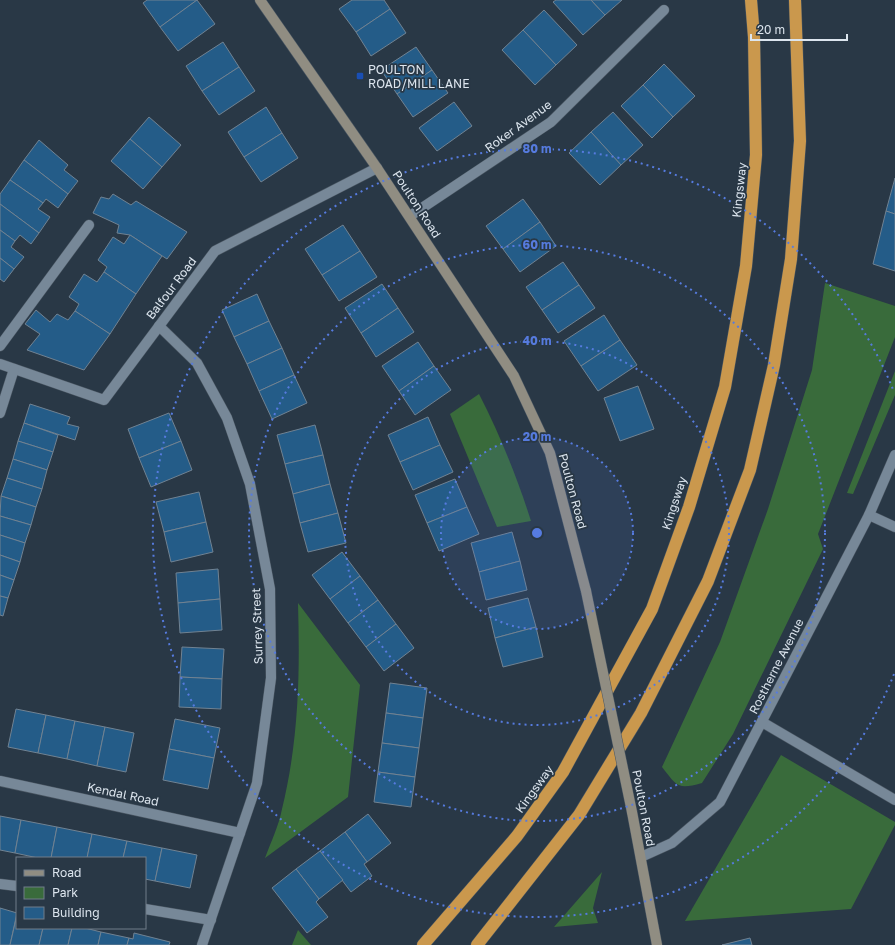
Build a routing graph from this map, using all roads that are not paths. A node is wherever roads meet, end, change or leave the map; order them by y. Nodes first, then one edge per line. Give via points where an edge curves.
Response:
1 (260, 0) edge
2 (751, 0) edge
3 (795, 0) edge
4 (664, 10) dead end
5 (377, 168) junction
6 (410, 216) junction
7 (89, 225) dead end
8 (159, 326) junction
9 (0, 346) edge
10 (0, 364) edge
11 (14, 369) junction
12 (0, 413) edge
13 (895, 455) edge
14 (869, 516) junction
15 (895, 527) edge
16 (762, 722) junction
17 (0, 781) edge
18 (895, 800) edge
19 (240, 833) junction
20 (641, 857) junction
21 (0, 884) edge
22 (16, 886) edge
23 (146, 909) edge
24 (211, 920) junction
25 (202, 945) edge
26 (423, 945) edge
27 (477, 945) edge
28 (657, 945) edge

1 - 5 main road, Poulton Road
2 - 26 highway, Kingsway via 756,155 746,266 725,387 689,507 652,608 563,772 517,836
3 - 27 highway via 800,141 791,259 774,365 750,470 708,581 642,713 579,815
4 - 6 street, Roker Avenue via 551,122
5 - 6 main road, Poulton Road
5 - 8 street, Balfour Road via 215,251
6 - 20 main road, Poulton Road, bridge via 518,384 550,453 586,591
7 - 9 street
8 - 11 street, Balfour Road via 104,400
8 - 19 street, Surrey Street via 197,363 227,418 250,484 270,589 271,678 257,783
10 - 11 street, Balfour Road
11 - 12 street
13 - 14 street, Rostherne Avenue
14 - 15 street
14 - 16 street, Rostherne Avenue
16 - 18 street
16 - 20 street, Rostherne Avenue via 720,802 672,843
17 - 19 street, Kendal Road
19 - 24 street, Surrey Street
20 - 28 main road, Poulton Road
21 - 22 street
23 - 24 street
24 - 25 street, Surrey Street

